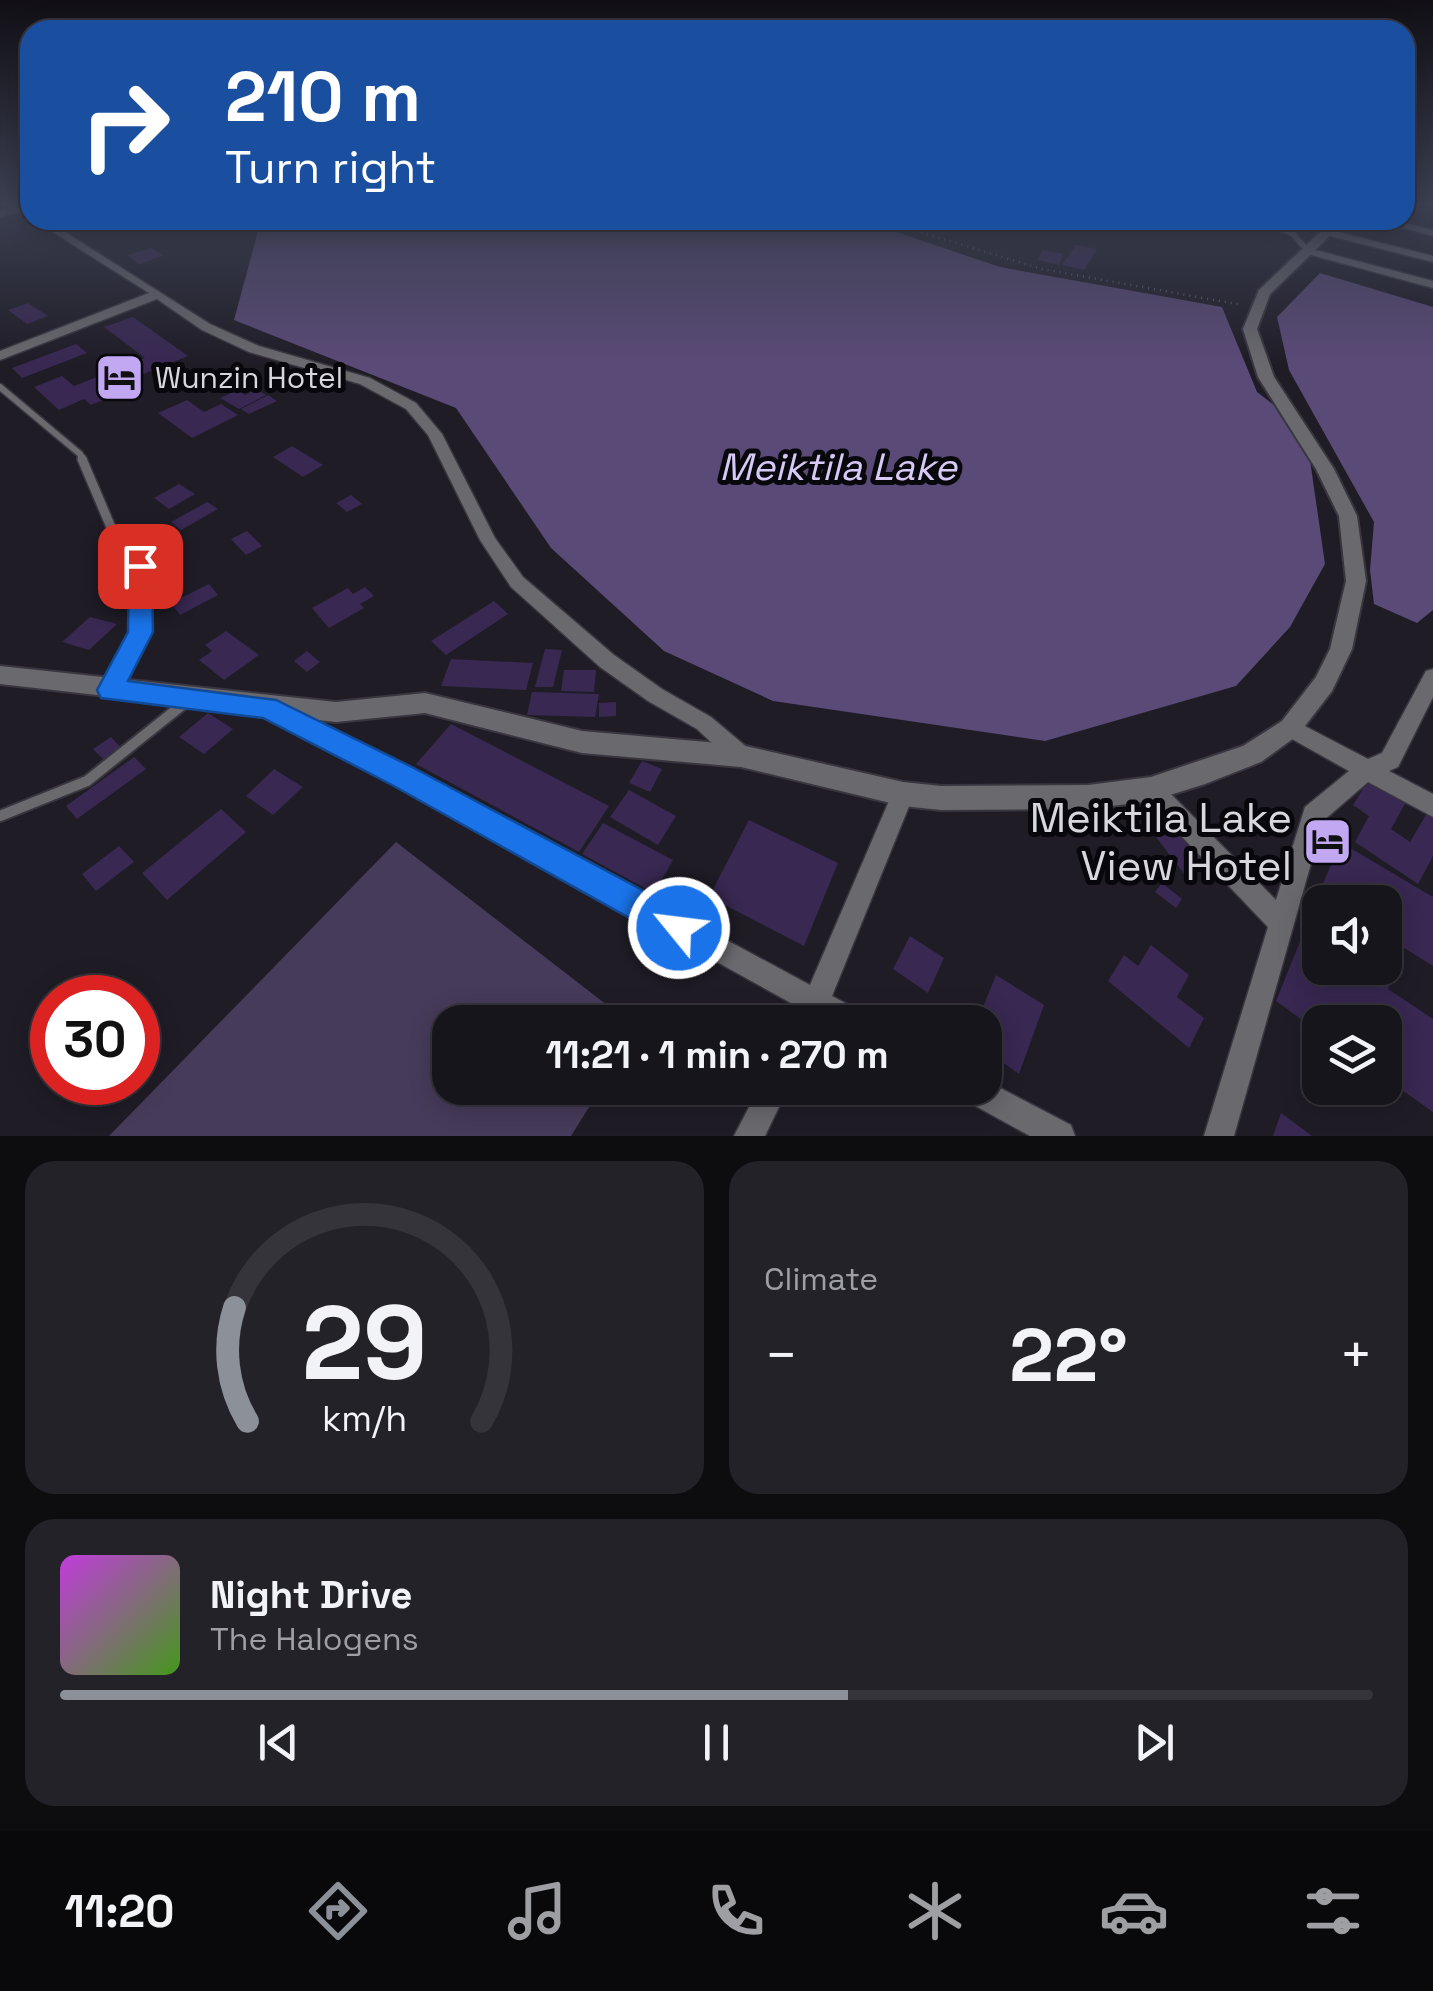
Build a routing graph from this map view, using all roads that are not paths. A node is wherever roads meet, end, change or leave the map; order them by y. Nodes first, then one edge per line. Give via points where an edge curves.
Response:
1 (102, 259) edge
2 (1300, 259) edge
3 (1337, 259) edge
4 (1433, 285) edge
5 (158, 294) junction
6 (0, 356) edge
7 (0, 386) edge
8 (0, 675) edge
9 (1433, 677) edge
10 (110, 690) junction
11 (192, 698) junction
12 (267, 708) junction
13 (1290, 728) junction
14 (741, 756) junction
15 (1365, 771) junction
16 (1150, 789) junction
17 (903, 794) junction
18 (1433, 806) edge
19 (0, 816) edge
20 (1279, 921) junction
21 (799, 1005) edge
22 (816, 1005) edge
23 (765, 1105) edge
24 (1002, 1105) edge
25 (749, 1136) edge
26 (1060, 1136) edge
27 (1219, 1136) edge

1 - 5 street
2 - 13 street via 1264,293 1250,329 1258,359 1338,492 1356,581 1341,649
3 - 4 street
5 - 6 street
5 - 14 street via 254,349 365,381 411,406 435,434 488,540 517,582 606,661 704,723
7 - 10 lane via 80,454 116,538 140,566 141,632
8 - 10 street
9 - 15 street via 1390,760
10 - 11 street
11 - 12 street
11 - 19 lane via 87,781
12 - 14 street via 336,712 425,703 582,742
12 - 21 street via 402,776
13 - 15 street
13 - 16 street via 1252,754
14 - 17 street
15 - 18 street
15 - 20 street via 1313,815
16 - 17 street via 1035,799
16 - 20 street
17 - 22 street
20 - 27 street
23 - 25 street
24 - 26 street

